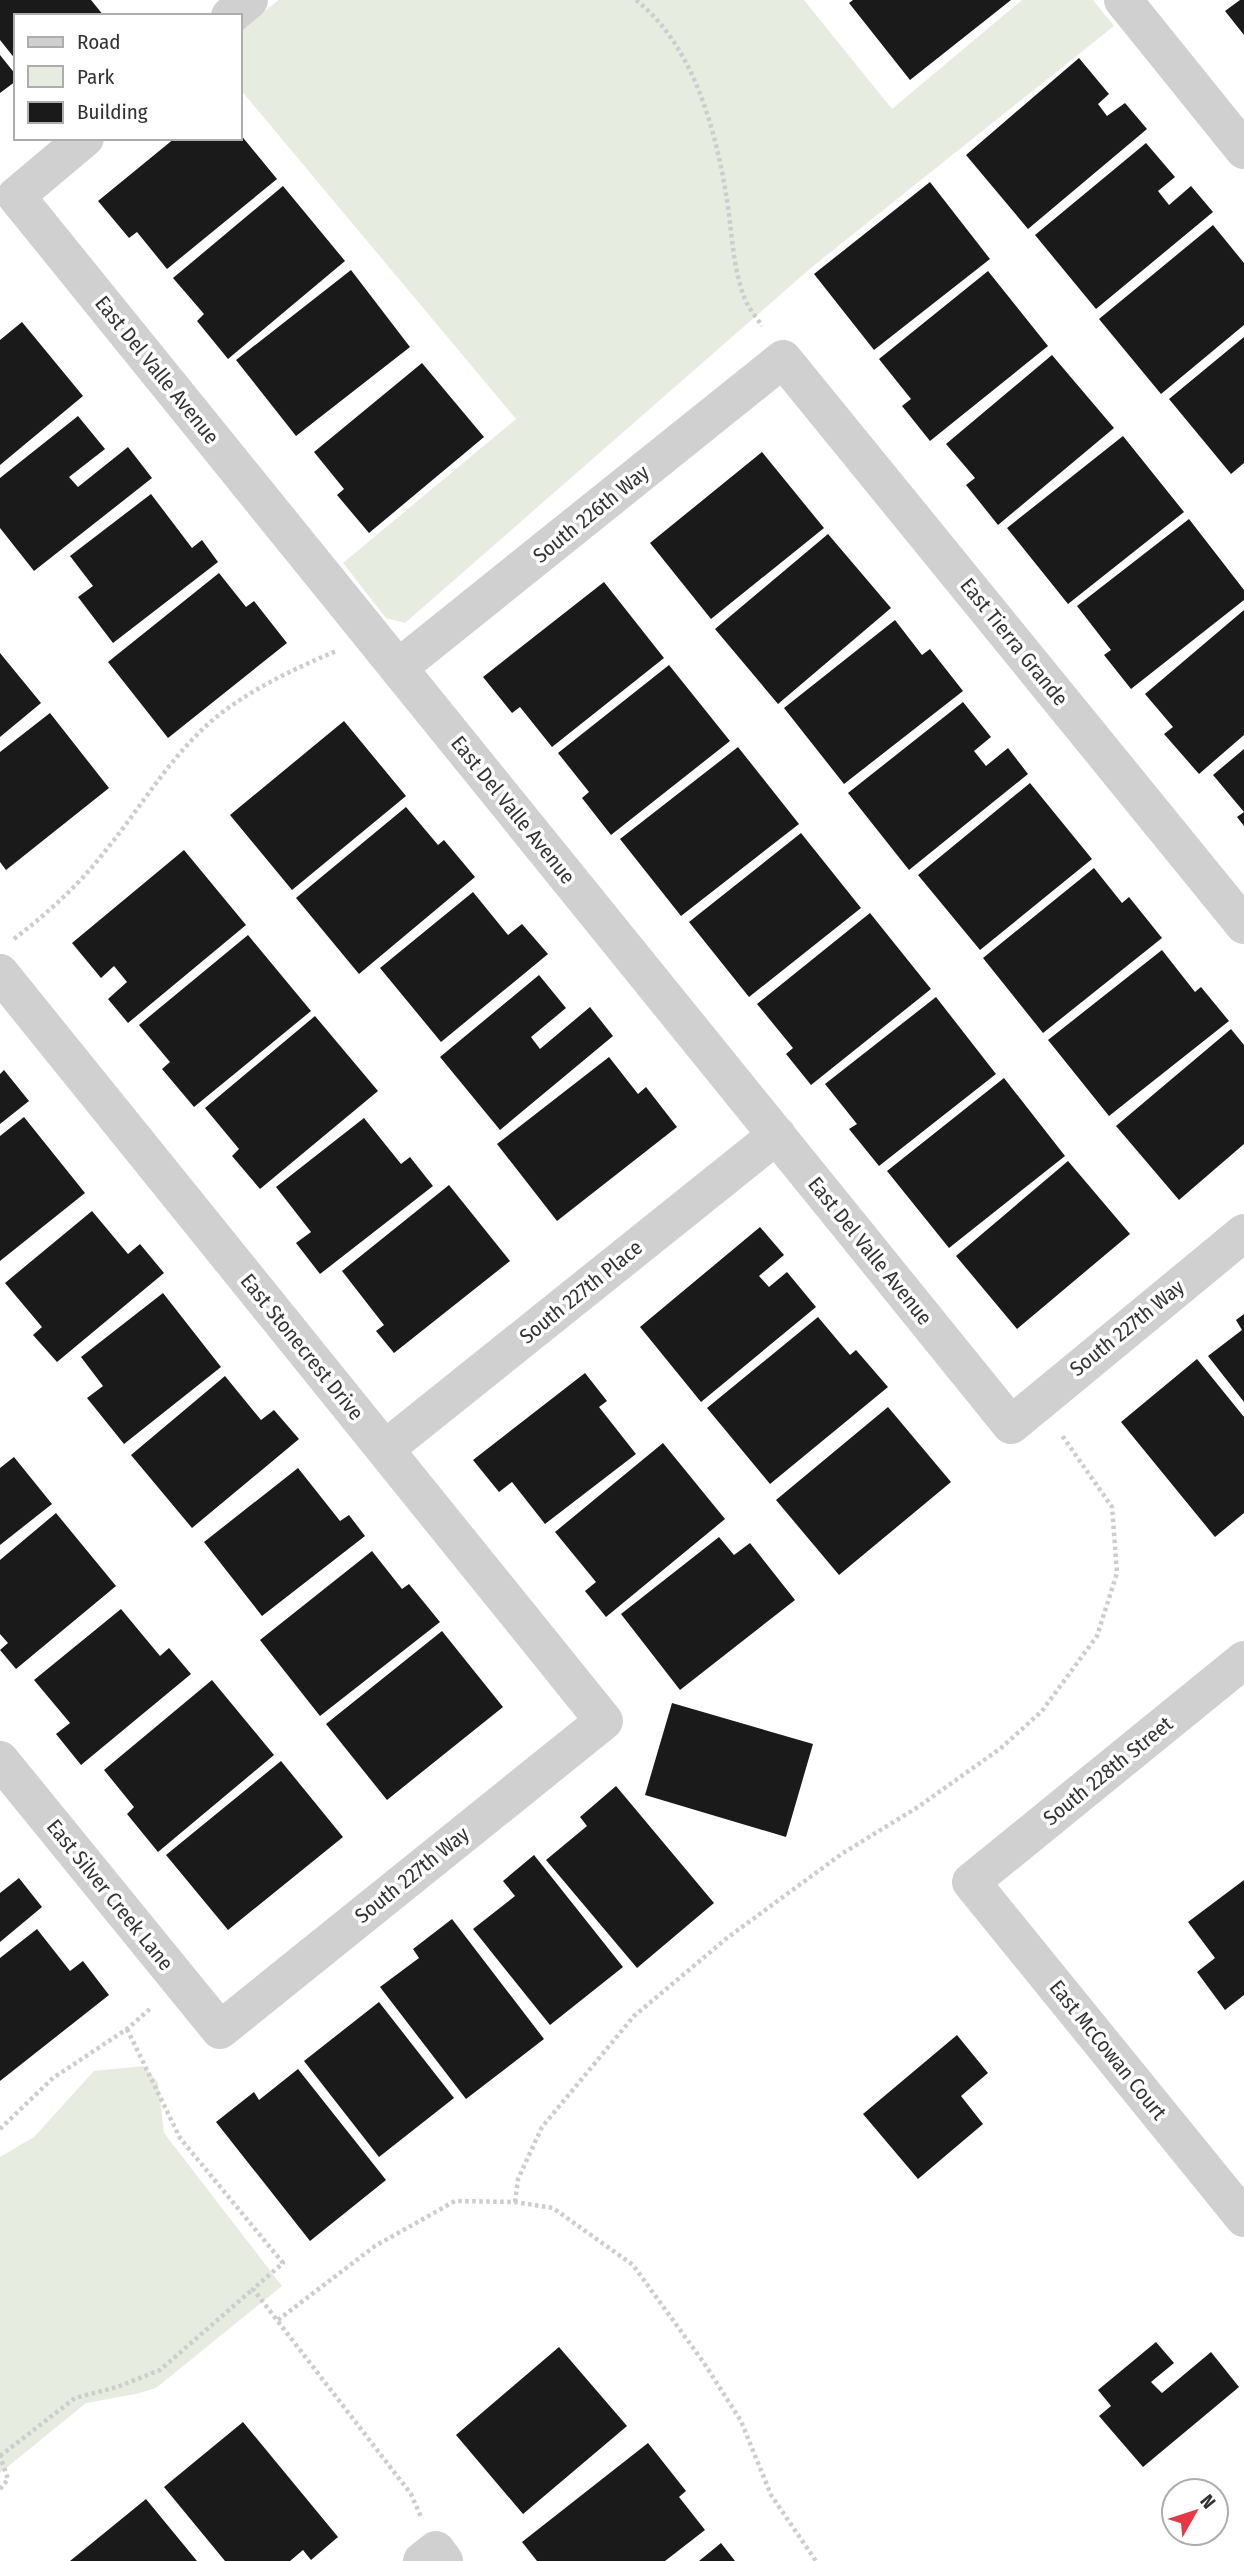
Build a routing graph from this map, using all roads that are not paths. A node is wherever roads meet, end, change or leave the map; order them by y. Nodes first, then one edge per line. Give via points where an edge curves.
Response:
1 (248, 0) edge
2 (1124, 0) edge
3 (232, 14) edge
4 (83, 140) edge
5 (1244, 150) edge
6 (783, 359) joint
7 (398, 668) junction
8 (1244, 925) edge
9 (5, 958) edge
10 (777, 1135) junction
11 (1244, 1233) edge
12 (1023, 1414) joint
13 (384, 1449) junction
14 (1244, 1660) edge
15 (604, 1721) joint
16 (0, 1760) edge
17 (971, 1882) joint
18 (220, 2030) joint
19 (1244, 2218) edge

1 - 3 street
2 - 5 street
4 - 7 street, East Del Valle Avenue via 16,196
6 - 7 street, South 226th Way
6 - 8 street, East Tierra Grande
7 - 10 street, East Del Valle Avenue
9 - 13 street, East Stonecrest Drive
10 - 12 street, East Del Valle Avenue
10 - 13 street, South 227th Place
11 - 12 street, South 227th Way
13 - 15 street, East Stonecrest Drive
14 - 17 street, South 228th Street
15 - 18 street, South 227th Way
16 - 18 street, East Silver Creek Lane
17 - 19 street, East McCowan Court

